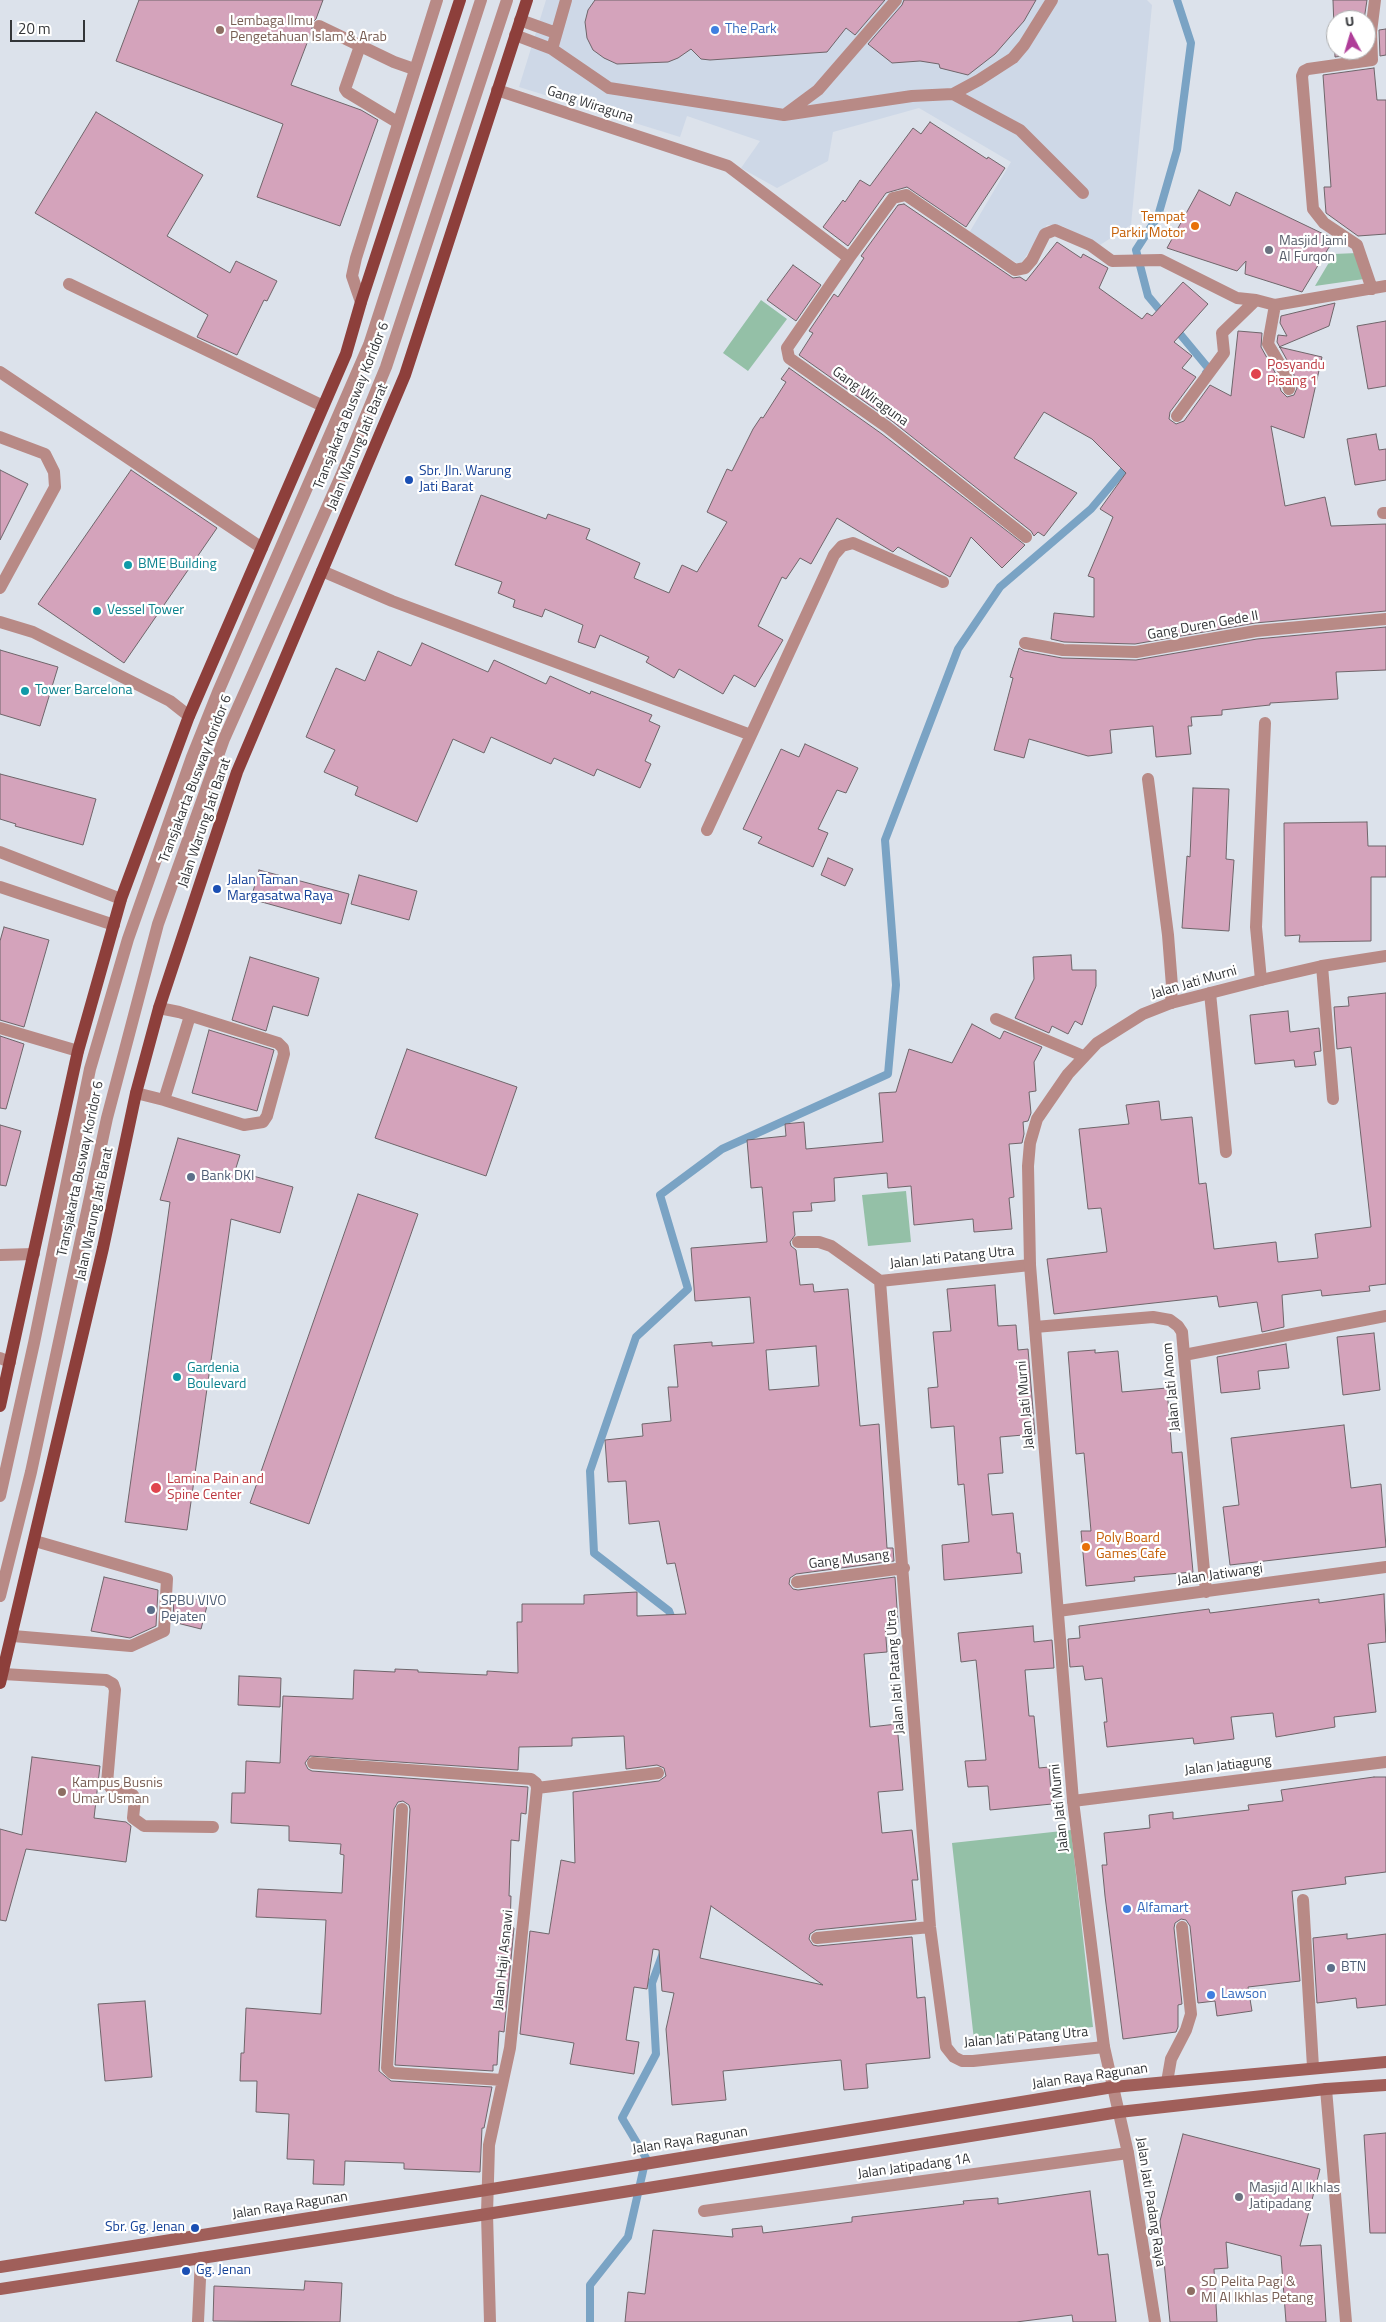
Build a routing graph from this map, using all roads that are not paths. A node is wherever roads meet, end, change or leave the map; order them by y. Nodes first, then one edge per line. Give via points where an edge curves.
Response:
1 (437, 0) edge
2 (460, 0) edge
3 (481, 0) edge
4 (507, 0) edge
5 (527, 0) edge
6 (566, 0) edge
7 (896, 0) edge
8 (1052, 0) edge
9 (1375, 0) edge
10 (520, 20) junction
11 (319, 26) dead end
12 (556, 32) junction
13 (515, 35) junction
14 (360, 46) junction
15 (552, 49) junction
16 (414, 68) junction
17 (497, 90) junction
18 (953, 94) junction
19 (784, 115) junction
20 (397, 122) junction
21 (1083, 193) dead end
22 (849, 258) junction
23 (70, 284) dead end
24 (1386, 286) edge
25 (1372, 289) junction
26 (1256, 300) junction
27 (361, 302) junction
28 (1275, 306) junction
29 (0, 372) edge
30 (1289, 389) dead end
31 (323, 406) junction
32 (1177, 416) dead end
33 (0, 437) edge
34 (1026, 537) dead end
35 (262, 548) junction
36 (14, 560) junction
37 (0, 565) edge
38 (322, 571) junction
39 (943, 582) dead end
40 (0, 588) edge
41 (1386, 619) edge
42 (0, 622) edge
43 (1024, 643) dead end
44 (189, 716) junction
45 (1265, 723) dead end
46 (751, 735) junction
47 (1148, 779) dead end
48 (707, 830) dead end
49 (0, 852) edge
50 (0, 887) edge
51 (121, 899) junction
52 (114, 925) junction
53 (1386, 956) edge
54 (1322, 966) junction
55 (1261, 980) junction
56 (1210, 993) junction
57 (1171, 1003) junction
58 (159, 1008) junction
59 (190, 1016) junction
60 (996, 1018) dead end
61 (0, 1028) edge
62 (78, 1051) junction
63 (1083, 1056) junction
64 (136, 1093) junction
65 (164, 1100) junction
66 (1332, 1100) dead end
67 (1226, 1152) dead end
68 (798, 1242) dead end
69 (34, 1254) junction
70 (0, 1255) edge
71 (1030, 1265) junction
72 (880, 1281) junction
73 (1386, 1316) edge
74 (1035, 1327) junction
75 (1184, 1355) junction
76 (5, 1360) edge
77 (0, 1406) edge
78 (0, 1496) edge
79 (35, 1541) junction
80 (1386, 1567) edge
81 (904, 1568) junction
82 (797, 1582) dead end
83 (1206, 1592) junction
84 (0, 1596) edge
85 (1058, 1610) junction
86 (13, 1636) junction
87 (1, 1678) edge
88 (1386, 1762) edge
89 (313, 1763) dead end
90 (658, 1773) dead end
91 (534, 1784) junction
92 (1073, 1801) junction
93 (402, 1809) dead end
94 (213, 1827) dead end
95 (1303, 1900) dead end
96 (930, 1927) junction
97 (1182, 1927) dead end
98 (817, 1938) dead end
99 (1104, 2047) junction
100 (1386, 2062) edge
101 (1313, 2067) junction
102 (503, 2080) junction
103 (1168, 2082) junction
104 (1386, 2086) edge
105 (1113, 2087) junction
106 (1326, 2089) junction
107 (1119, 2112) junction
108 (1128, 2153) junction
109 (486, 2190) junction
110 (704, 2211) dead end
111 (338, 2214) junction
112 (487, 2214) junction
113 (341, 2236) junction
114 (201, 2258) junction
115 (0, 2267) edge
116 (0, 2289) edge
117 (198, 2322) edge
118 (490, 2322) edge
119 (1155, 2322) edge
120 (1346, 2322) edge

1 - 16 street
2 - 27 main road
3 - 78 street, Transjakarta Busway Koridor 6 via 369,345 218,692 128,939 80,1112
4 - 84 street, Transjakarta Busway Koridor 6 via 386,367 224,739 158,924 107,1118 32,1472
5 - 10 main road, Jalan Warung Jati Barat
6 - 12 street
7 - 19 street via 818,90
8 - 18 street via 1013,58
9 - 25 street via 1372,60 1308,68 1302,76 1312,203 1324,223 1357,245
10 - 12 street
10 - 13 main road, Jalan Warung Jati Barat
11 - 14 street
12 - 15 street
13 - 15 street
13 - 17 main road, Jalan Warung Jati Barat
14 - 16 street
14 - 20 street via 347,92
15 - 19 street via 609,88
16 - 20 street
17 - 22 street, Gang Wiraguna via 728,166
17 - 38 main road, Jalan Warung Jati Barat via 405,374
18 - 19 street via 912,96
18 - 21 street via 1020,130
20 - 27 street via 352,276
22 - 26 street, Gang Wiraguna via 893,198 908,195 1015,270 1025,268 1045,234 1055,230 1090,245 1112,260 1161,260 1237,298
22 - 34 street, Gang Wiraguna via 787,348 789,358 888,427
23 - 31 street
24 - 25 street
25 - 28 street
26 - 28 street
26 - 32 street via 1222,332 1224,353
27 - 31 main road via 346,354
28 - 30 street via 1268,344 1285,373
29 - 35 street
31 - 35 main road
33 - 36 street via 45,454 54,472 55,488
35 - 44 main road
36 - 37 street
36 - 40 street
38 - 46 street via 392,601
38 - 58 main road, Jalan Warung Jati Barat via 237,772
39 - 46 street via 853,543 842,546 834,556
41 - 43 street, Gang Duren Gede II via 1256,631 1136,652 1062,650
42 - 44 street via 33,632 170,701
44 - 51 main road
45 - 55 street via 1256,928
46 - 48 street
47 - 57 street via 1168,935
49 - 51 street
50 - 52 street
51 - 52 main road
52 - 62 main road
53 - 54 street, Jalan Jati Murni
54 - 55 street, Jalan Jati Murni
54 - 66 street
55 - 56 street, Jalan Jati Murni
56 - 57 street, Jalan Jati Murni
56 - 67 street
57 - 63 street, Jalan Jati Murni via 1125,1024
58 - 59 street
58 - 64 main road, Jalan Warung Jati Barat
59 - 65 street
59 - 65 street via 278,1043 283,1048 268,1116 263,1122 244,1125
60 - 63 street
61 - 62 street
62 - 69 main road
63 - 71 street, Jalan Jati Murni via 1051,1096 1037,1119 1030,1143
64 - 65 street
64 - 79 main road, Jalan Warung Jati Barat
68 - 72 street via 819,1242 831,1246
69 - 70 street
69 - 76 main road
71 - 72 street, Jalan Jati Patang Utra
71 - 74 street, Jalan Jati Murni
72 - 81 street, Jalan Jati Patang Utra
73 - 75 street
74 - 75 street, Jalan Jati Anom via 1153,1317 1170,1320 1182,1332
74 - 85 street, Jalan Jati Murni
75 - 83 street, Jalan Jati Anom
76 - 77 main road
79 - 86 main road, Jalan Warung Jati Barat
79 - 86 street via 167,1579 164,1631 131,1646
80 - 83 street, Jalan Jatiwangi
81 - 82 street, Gang Musang
81 - 96 street, Jalan Jati Patang Utra
83 - 85 street, Jalan Jatiwangi
85 - 92 street, Jalan Jati Murni
86 - 87 main road, Jalan Warung Jati Barat
87 - 94 street via 106,1680 113,1684 107,1782 111,1788 133,1795 133,1818 144,1826
88 - 92 street, Jalan Jatiagung
89 - 91 street
90 - 91 street
91 - 102 street, Jalan Haji Asnawi via 510,2048
92 - 99 street, Jalan Jati Murni
93 - 102 street via 387,2068 392,2072
95 - 101 street
96 - 98 street
96 - 99 street, Jalan Jati Patang Utra via 946,2047 954,2056 974,2061
97 - 103 street via 1191,2014 1171,2058
99 - 105 street, Jalan Jati Murni
100 - 101 main road, Jalan Raya Ragunan
101 - 103 main road, Jalan Raya Ragunan
102 - 109 street, Jalan Haji Asnawi via 489,2145
103 - 105 main road, Jalan Raya Ragunan
104 - 106 main road
105 - 107 street, Jalan Jati Padang Raya
105 - 109 main road, Jalan Raya Ragunan
106 - 107 main road
106 - 120 street
107 - 108 street, Jalan Jati Padang Raya
107 - 112 main road
108 - 110 street, Jalan Jatipadang 1A
108 - 119 street, Jalan Jati Padang Raya
109 - 111 main road, Jalan Raya Ragunan
109 - 112 street, Jalan Haji Asnawi
111 - 113 main road
111 - 115 main road, Jalan Raya Ragunan
112 - 113 main road
112 - 118 street, Jalan Haji Asnawi
113 - 114 main road
114 - 116 main road
114 - 117 street

